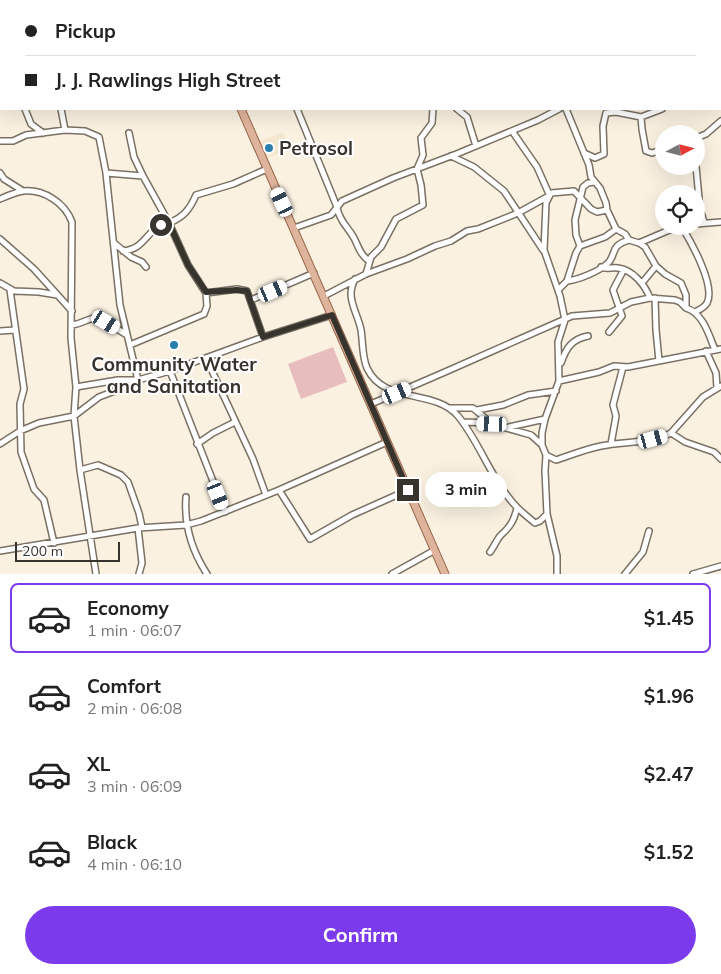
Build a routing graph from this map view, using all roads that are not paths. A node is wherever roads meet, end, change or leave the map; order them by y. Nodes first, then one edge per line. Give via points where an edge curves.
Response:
1 (25, 110) edge
2 (61, 110) edge
3 (240, 110) edge
4 (297, 110) edge
5 (428, 110) edge
6 (433, 110) edge
7 (458, 110) edge
8 (557, 110) edge
9 (566, 110) edge
10 (659, 110) edge
11 (641, 117) junction
12 (433, 119) junction
13 (721, 122) edge
14 (65, 130) junction
15 (512, 131) junction
16 (43, 133) junction
17 (129, 133) dead end
18 (705, 134) edge
19 (0, 141) edge
20 (476, 146) junction
21 (655, 152) edge
22 (584, 153) junction
23 (452, 156) junction
24 (595, 158) junction
25 (589, 168) junction
26 (267, 169) junction
27 (417, 169) junction
28 (0, 173) edge
29 (106, 173) junction
30 (143, 176) junction
31 (594, 182) junction
32 (24, 191) junction
33 (548, 195) junction
34 (581, 198) junction
35 (0, 199) edge
36 (337, 207) junction
37 (606, 210) junction
38 (518, 214) junction
39 (705, 222) edge
40 (721, 222) edge
41 (169, 223) junction
42 (294, 228) junction
43 (616, 229) junction
44 (658, 235) edge
45 (688, 235) edge
46 (0, 239) edge
47 (649, 239) junction
48 (629, 240) junction
49 (639, 242) junction
50 (114, 243) junction
51 (580, 246) junction
52 (645, 247) junction
53 (133, 250) junction
54 (544, 250) junction
55 (123, 251) junction
56 (131, 257) junction
57 (369, 261) junction
58 (656, 266) junction
59 (146, 267) dead end
60 (601, 267) junction
61 (623, 271) junction
62 (314, 273) junction
63 (366, 274) junction
64 (355, 279) junction
65 (567, 281) junction
66 (0, 283) edge
67 (642, 283) junction
68 (10, 290) junction
69 (558, 290) junction
70 (206, 292) junction
71 (58, 296) junction
72 (324, 296) junction
73 (653, 298) junction
74 (251, 300) junction
75 (619, 308) junction
76 (686, 308) junction
77 (72, 311) junction
78 (695, 312) junction
79 (332, 315) junction
80 (565, 320) junction
81 (72, 324) junction
82 (0, 330) edge
83 (15, 330) junction
84 (609, 332) dead end
85 (127, 335) junction
86 (588, 336) dead end
87 (263, 337) junction
88 (130, 345) junction
89 (565, 349) junction
90 (721, 349) edge
91 (558, 350) junction
92 (706, 350) junction
93 (715, 350) junction
94 (206, 358) junction
95 (659, 361) junction
96 (367, 367) junction
97 (623, 367) junction
98 (560, 368) junction
99 (170, 371) junction
100 (357, 372) junction
101 (138, 380) junction
102 (559, 381) junction
103 (719, 387) edge
104 (76, 388) junction
105 (556, 390) junction
106 (397, 393) junction
107 (371, 404) junction
108 (449, 408) junction
109 (477, 410) junction
110 (74, 416) junction
111 (545, 419) junction
112 (235, 422) junction
113 (463, 422) junction
114 (492, 424) junction
115 (509, 427) junction
116 (20, 431) junction
117 (671, 433) junction
118 (387, 442) junction
119 (0, 444) edge
120 (197, 444) junction
121 (611, 444) junction
122 (542, 445) junction
123 (546, 455) junction
124 (721, 459) edge
125 (556, 460) junction
126 (80, 470) junction
127 (545, 471) junction
128 (279, 490) junction
129 (408, 490) junction
130 (266, 495) junction
131 (186, 497) dead end
132 (517, 508) junction
133 (225, 512) junction
134 (547, 514) junction
135 (186, 524) junction
136 (140, 528) junction
137 (649, 531) dead end
138 (92, 536) junction
139 (54, 543) junction
140 (435, 550) junction
141 (0, 551) edge
142 (490, 552) dead end
143 (721, 566) edge
144 (96, 574) edge
145 (140, 574) edge
146 (207, 574) edge
147 (392, 574) edge
148 (445, 574) edge
149 (557, 574) edge
150 (625, 574) edge
151 (693, 574) edge

1 - 16 street via 32,124
2 - 14 street
3 - 26 main road
4 - 36 street
5 - 12 street
6 - 12 street
7 - 20 street via 467,117
8 - 15 street
9 - 22 street
10 - 11 street
11 - 21 street via 645,150
11 - 24 street via 606,113 604,154
12 - 27 street via 421,138 423,154
13 - 18 street
14 - 16 street
14 - 29 street via 85,131 99,137
15 - 20 street
15 - 33 street via 537,167
16 - 19 street
17 - 30 street
20 - 23 street
22 - 24 street
22 - 25 street
23 - 27 street
23 - 38 street via 474,167 504,191
24 - 25 street
25 - 31 street
26 - 41 street via 196,195 189,209
26 - 42 main road
27 - 36 street via 348,198
27 - 57 street via 423,204 396,219 387,238
28 - 32 street
29 - 30 street
29 - 50 street
30 - 41 street
31 - 34 street via 583,187
31 - 37 street via 604,196
32 - 35 street
32 - 77 street via 51,197 69,214 72,222
33 - 34 street via 574,191
33 - 38 street
33 - 54 street
34 - 37 street via 590,209 597,212
34 - 51 street via 575,220
36 - 42 street via 327,217
36 - 57 street via 340,219 361,255
37 - 43 street
38 - 54 street
38 - 63 street via 467,231 451,241
39 - 40 street
41 - 53 street via 155,229
41 - 70 street via 188,265
42 - 62 main road
43 - 48 street
43 - 51 street
44 - 47 street
45 - 78 street via 708,287 708,301
46 - 71 street
47 - 49 street
47 - 52 street
48 - 49 street
48 - 60 street via 617,246 608,263
49 - 52 street
50 - 55 street
50 - 85 street via 120,305
51 - 65 street
52 - 58 street
53 - 55 street
53 - 56 street
54 - 69 street
55 - 56 street
56 - 59 street
57 - 63 street
58 - 67 street
58 - 76 street via 681,282
60 - 61 street
60 - 65 street via 577,280
61 - 67 street
61 - 75 street via 613,290
62 - 72 main road
62 - 74 street
63 - 64 street
64 - 72 street
64 - 96 street via 350,294 361,327
65 - 69 street
66 - 68 street
67 - 73 street
68 - 71 street
68 - 83 street
69 - 80 street
70 - 74 street via 247,291
70 - 88 street via 204,314
71 - 77 street
72 - 79 main road
73 - 75 street
73 - 76 street via 675,300
73 - 95 street
74 - 87 street
75 - 80 street via 610,313 572,316
75 - 84 street via 622,316
76 - 78 street
77 - 81 street
78 - 93 street via 708,331
79 - 87 street
79 - 100 main road
80 - 91 street
80 - 106 street
81 - 85 street via 101,317
81 - 104 street
82 - 83 street
83 - 116 street via 24,389 20,404
85 - 88 street
86 - 89 street via 577,338
87 - 94 street
88 - 101 street
89 - 91 street
89 - 98 street
90 - 93 street
91 - 98 street
92 - 93 street
92 - 95 street
92 - 103 street
94 - 99 street
94 - 112 street
95 - 97 street
96 - 100 street
96 - 106 street via 380,384
97 - 102 street via 614,366
97 - 121 street via 614,405 616,416
98 - 102 street
99 - 101 street
99 - 120 street
100 - 107 main road
101 - 104 street via 118,380
101 - 110 street via 99,397
102 - 105 street
103 - 117 street via 700,400
104 - 110 street
105 - 109 street
105 - 111 street
106 - 107 street
106 - 108 street via 425,398
107 - 118 main road
108 - 109 street
108 - 113 street
109 - 114 street
110 - 116 street via 39,423
110 - 126 street
111 - 115 street
111 - 122 street
112 - 120 street
112 - 130 street
113 - 114 street
113 - 132 street
114 - 115 street
115 - 122 street via 531,435
116 - 119 street
116 - 139 street via 26,469 34,489 44,500
117 - 121 street
117 - 124 street via 685,442 714,452
118 - 128 street
118 - 129 main road
120 - 133 street
121 - 125 street
122 - 123 street
123 - 125 street
123 - 127 street
125 - 127 street
126 - 136 street via 98,465 121,475 128,482 139,512
126 - 138 street
127 - 134 street
128 - 129 street via 310,539 352,515
128 - 130 street
129 - 140 main road
130 - 133 street
131 - 135 street
132 - 134 street via 535,523
132 - 142 street via 514,521
133 - 135 street
134 - 149 street via 557,556
135 - 136 street
135 - 146 street
136 - 138 street
136 - 145 street
137 - 150 street via 643,552
138 - 139 street
138 - 144 street
139 - 141 street
140 - 147 street
140 - 148 main road
143 - 151 street

